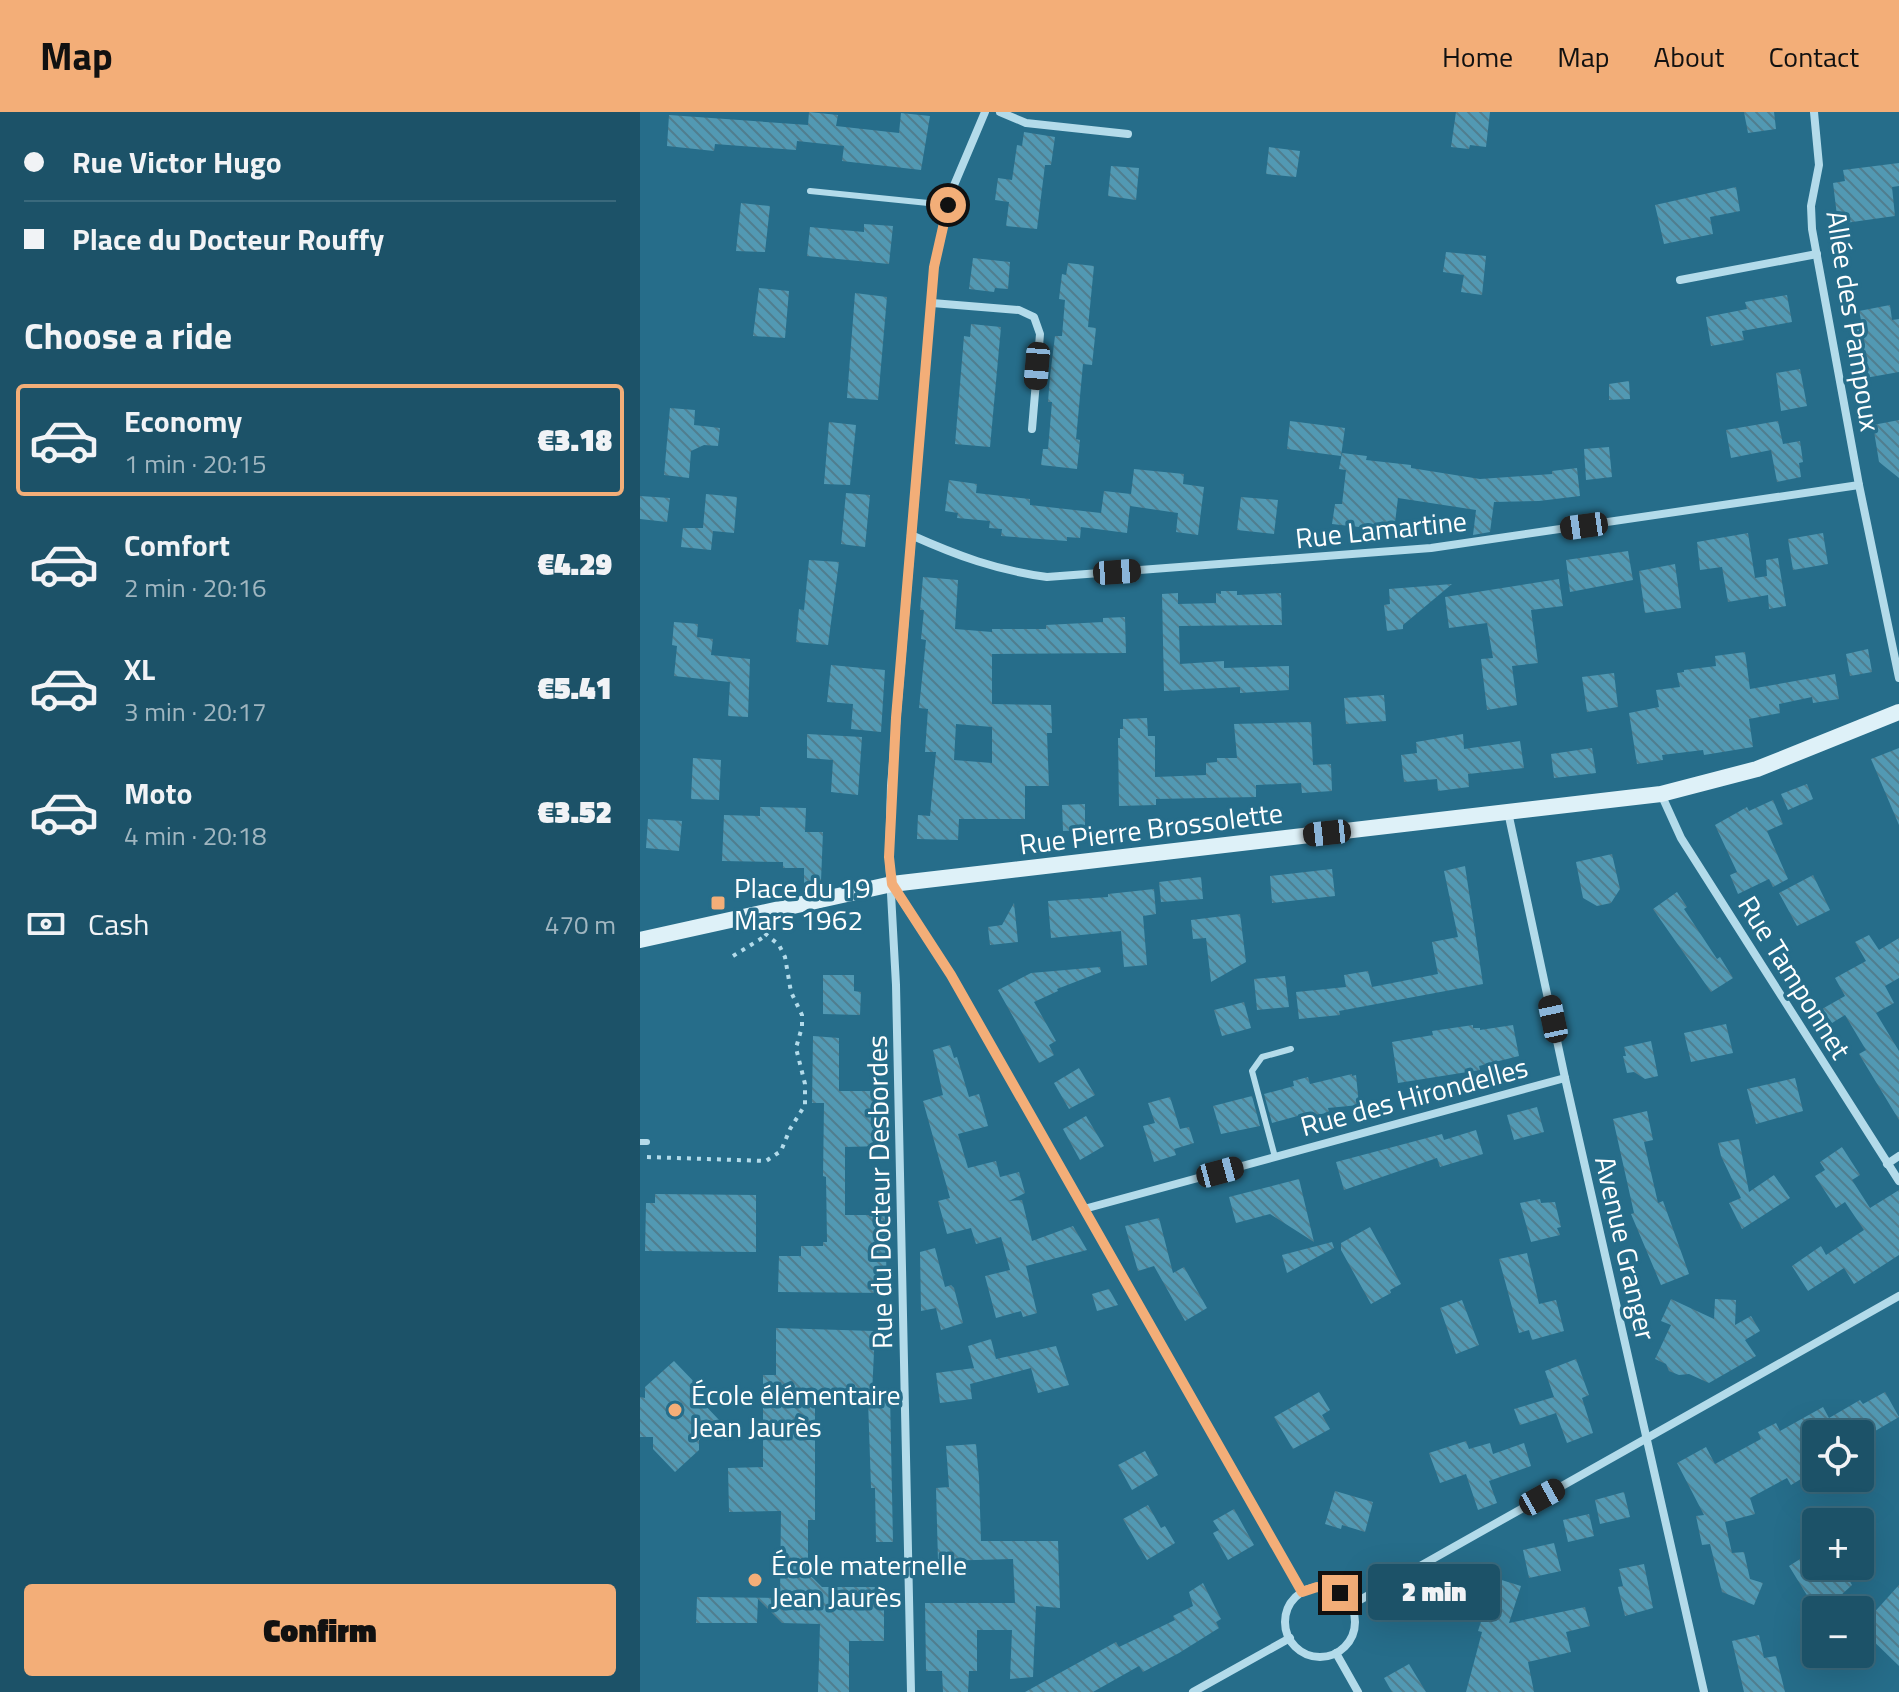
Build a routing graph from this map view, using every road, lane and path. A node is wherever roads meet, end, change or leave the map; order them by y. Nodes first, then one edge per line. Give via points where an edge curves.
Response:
1 (985, 112) edge
2 (1000, 112) edge
3 (1814, 112) edge
4 (1128, 134) dead end
5 (810, 191) dead end
6 (948, 205) junction
7 (1817, 254) junction
8 (1680, 280) dead end
9 (932, 303) junction
10 (1032, 429) dead end
11 (1859, 485) junction
12 (911, 535) junction
13 (1899, 678) edge
14 (1899, 712) edge
15 (1661, 794) junction
16 (1508, 812) junction
17 (892, 884) junction
18 (753, 915) junction
19 (767, 935) junction
20 (640, 940) edge
21 (733, 956) dead end
22 (1291, 1049) dead end
23 (1565, 1078) junction
24 (1899, 1156) edge
25 (1275, 1157) junction
26 (640, 1158) edge
27 (1887, 1164) junction
28 (1899, 1181) edge
29 (1084, 1209) junction
30 (1899, 1296) edge
31 (1646, 1439) junction
32 (1302, 1592) junction
33 (1351, 1605) junction
34 (1290, 1638) junction
35 (1336, 1653) junction
36 (911, 1692) edge
37 (1193, 1692) edge
38 (1358, 1692) edge
39 (1704, 1692) edge

1 - 6 street, Rue du Docteur Desbordes
2 - 4 street via 1026,123
3 - 7 street, Allée des Pampoux via 1819,165 1811,206
5 - 6 lane
6 - 9 street, Rue du Docteur Desbordes
7 - 8 street
7 - 11 street, Allée des Pampoux
9 - 10 street via 1019,310 1034,317 1040,334
9 - 12 street, Rue du Docteur Desbordes
11 - 12 street, Rue Lamartine via 1431,548 1060,576 1005,571
11 - 13 street, Allée des Pampoux
12 - 17 street, Rue du Docteur Desbordes via 891,786
14 - 15 street, Rue Pierre Brossolette via 1757,769
15 - 16 street, Rue Pierre Brossolette
15 - 27 street, Rue Tamponnet via 1681,838
16 - 17 street, Rue Pierre Brossolette
16 - 23 street, Avenue Granger
17 - 18 street, Rue Pierre Brossolette
17 - 29 street via 951,975
17 - 36 street, Rue du Docteur Desbordes
18 - 19 path
18 - 20 street, Rue Pierre Brossolette
19 - 21 path
19 - 26 path via 785,957 791,992 802,1015 796,1048 805,1105 781,1151 766,1161
22 - 25 lane, Rue des Hirondelles via 1262,1057 1252,1071
23 - 25 street, Rue des Hirondelles
23 - 31 street, Avenue Granger
24 - 27 street
25 - 29 street, Rue des Hirondelles
27 - 28 street, Rue Tamponnet
29 - 32 street
30 - 31 street
31 - 33 street
31 - 39 street, Avenue Granger
32 - 33 street via 1325,1587
32 - 34 street via 1287,1613
33 - 35 street via 1354,1632
34 - 35 street via 1310,1655
34 - 37 street
35 - 38 street

